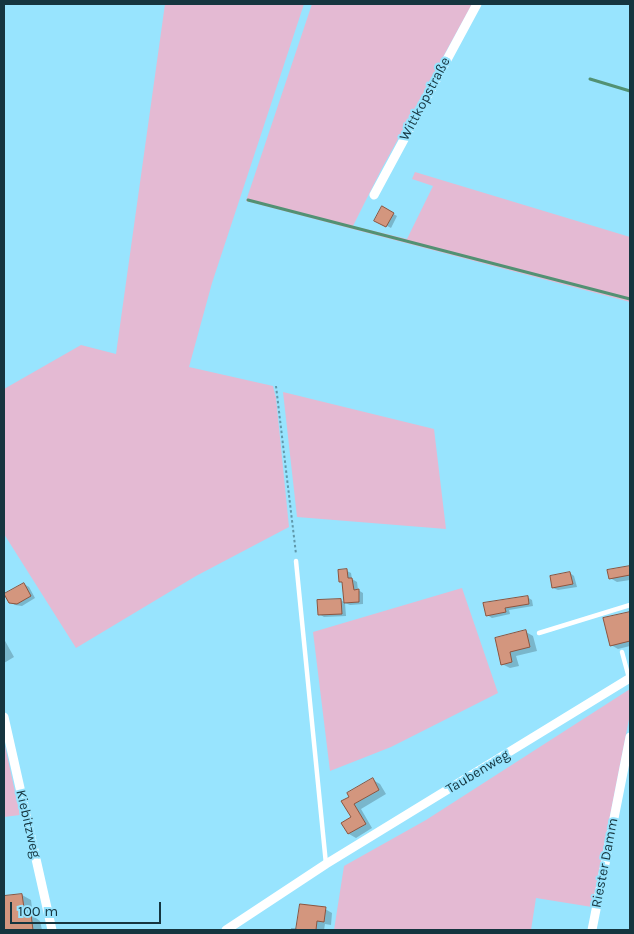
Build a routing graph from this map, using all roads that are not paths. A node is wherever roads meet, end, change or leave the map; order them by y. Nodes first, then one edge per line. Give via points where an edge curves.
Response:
1 (477, 4) edge
2 (374, 195) dead end
3 (296, 562) road end
4 (630, 606) edge
5 (539, 633) dead end
6 (622, 652) dead end
7 (630, 678) edge
8 (4, 717) edge
9 (630, 737) edge
10 (326, 864) junction
11 (52, 930) edge
12 (226, 930) edge
13 (592, 930) edge

1 - 2 street, Wittkopstraße
3 - 10 lane
4 - 5 lane
6 - 7 lane
7 - 10 street, Taubenweg
8 - 11 street, Kiebitzweg
9 - 13 street, Riester Damm
10 - 12 street, Taubenweg

